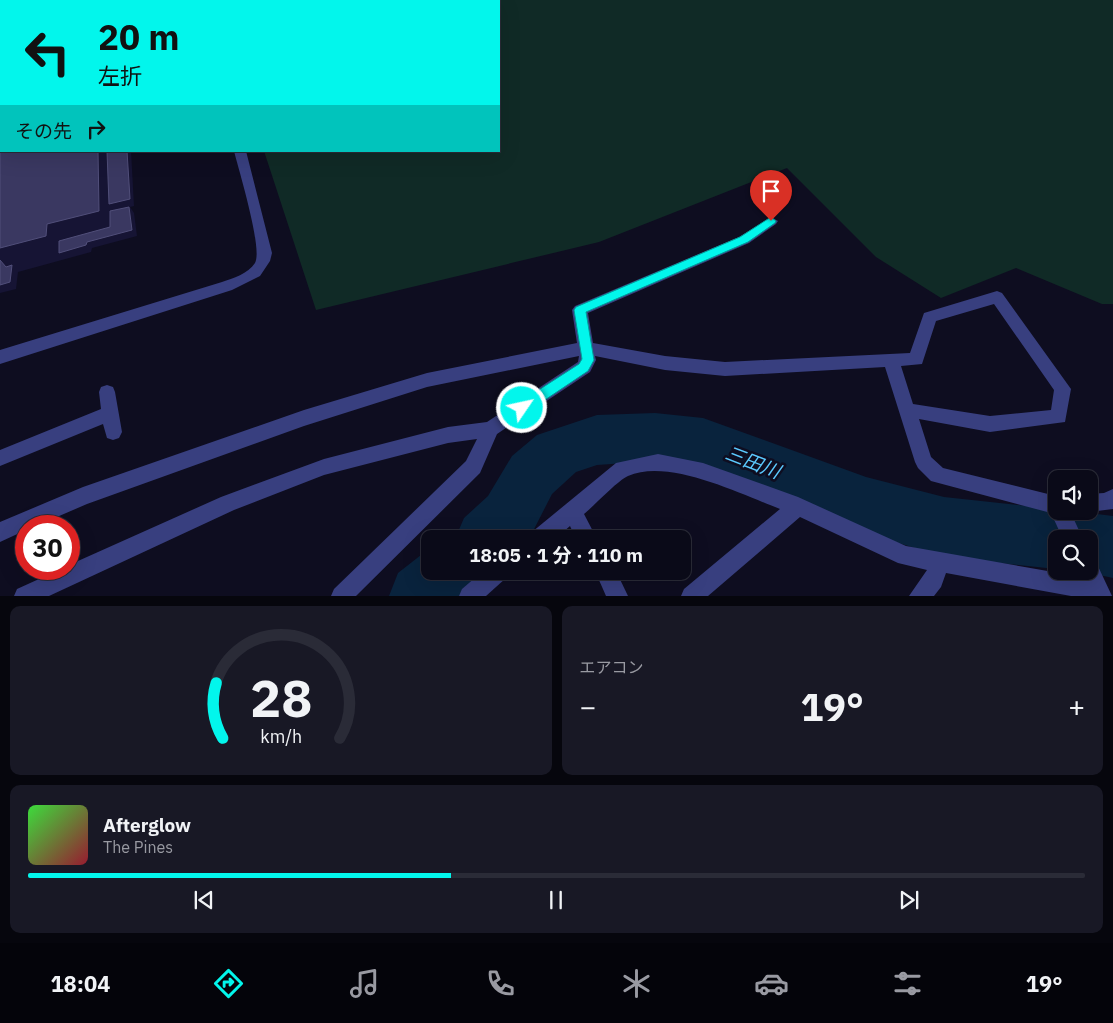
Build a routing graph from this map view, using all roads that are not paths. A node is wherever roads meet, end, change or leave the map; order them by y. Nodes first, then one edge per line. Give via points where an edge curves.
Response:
1 (240, 152) edge
2 (771, 221) dead end
3 (586, 348) junction
4 (0, 357) edge
5 (891, 362) junction
6 (107, 392) dead end
7 (907, 410) junction
8 (110, 414) junction
9 (491, 429) junction
10 (113, 432) dead end
11 (0, 458) edge
12 (1113, 498) edge
13 (1098, 502) edge
14 (798, 506) junction
15 (1048, 507) edge
16 (572, 511) junction
17 (550, 530) edge
18 (583, 530) edge
19 (0, 532) edge
20 (939, 562) junction
21 (488, 580) edge
22 (610, 580) edge
23 (1095, 582) edge
24 (24, 596) edge
25 (341, 596) edge
26 (469, 596) edge
27 (618, 596) edge
28 (691, 596) edge
29 (919, 596) edge

1 - 4 street via 264,244 266,256 260,268 247,278 227,286
2 - 3 street via 744,240 580,310
3 - 5 street via 665,363 724,369
3 - 9 street via 588,360 584,367
3 - 19 street via 427,380 304,418 83,496
5 - 7 street
5 - 7 street via 916,359 929,317 998,297 1063,389 1059,417 990,424
6 - 8 street
7 - 15 street via 924,462 938,475
8 - 10 street
8 - 11 street
9 - 24 street via 448,435 324,467 228,503
9 - 25 street via 473,468
12 - 13 street
14 - 16 street via 704,472 658,462 623,469
14 - 20 street via 905,556
14 - 28 street
16 - 17 street
16 - 18 street
20 - 23 street
20 - 29 street via 934,580
21 - 26 street
22 - 27 street

